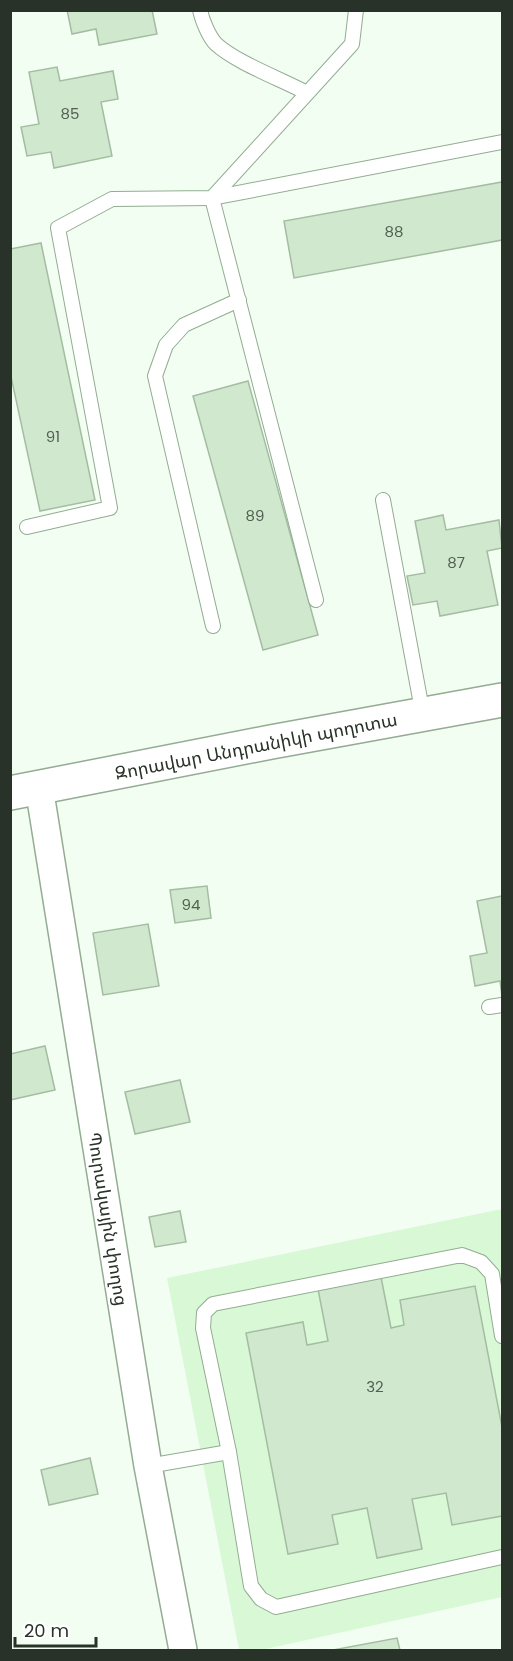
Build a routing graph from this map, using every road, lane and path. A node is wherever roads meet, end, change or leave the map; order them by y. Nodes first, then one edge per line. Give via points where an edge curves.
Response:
1 (200, 10) edge
2 (356, 10) edge
3 (307, 93) junction
4 (502, 142) edge
5 (212, 198) junction
6 (239, 300) junction
7 (383, 500) dead end
8 (27, 527) dead end
9 (316, 600) dead end
10 (213, 626) dead end
11 (502, 700) edge
12 (423, 715) junction
13 (25, 790) edge
14 (502, 1336) edge
15 (229, 1452) junction
16 (148, 1466) junction
17 (502, 1557) edge
18 (183, 1650) edge

1 - 3 lane via 215,43
2 - 3 lane via 352,44
3 - 5 lane
4 - 5 lane
5 - 6 lane
5 - 8 lane via 112,200 58,228 110,508
6 - 9 lane
6 - 10 lane via 184,325 166,345 155,376
7 - 12 lane
11 - 12 main road, Զորավար Անդրանիկի պողոտա
12 - 13 main road, Զորավար Անդրանիկի պողոտա
13 - 16 street, Պուրակային փողոց
14 - 15 lane via 492,1274 481,1262 462,1255 213,1304 204,1313 203,1328
15 - 16 lane
15 - 17 lane via 251,1587 261,1599 276,1606
16 - 18 street, Պուրակային փողոց

